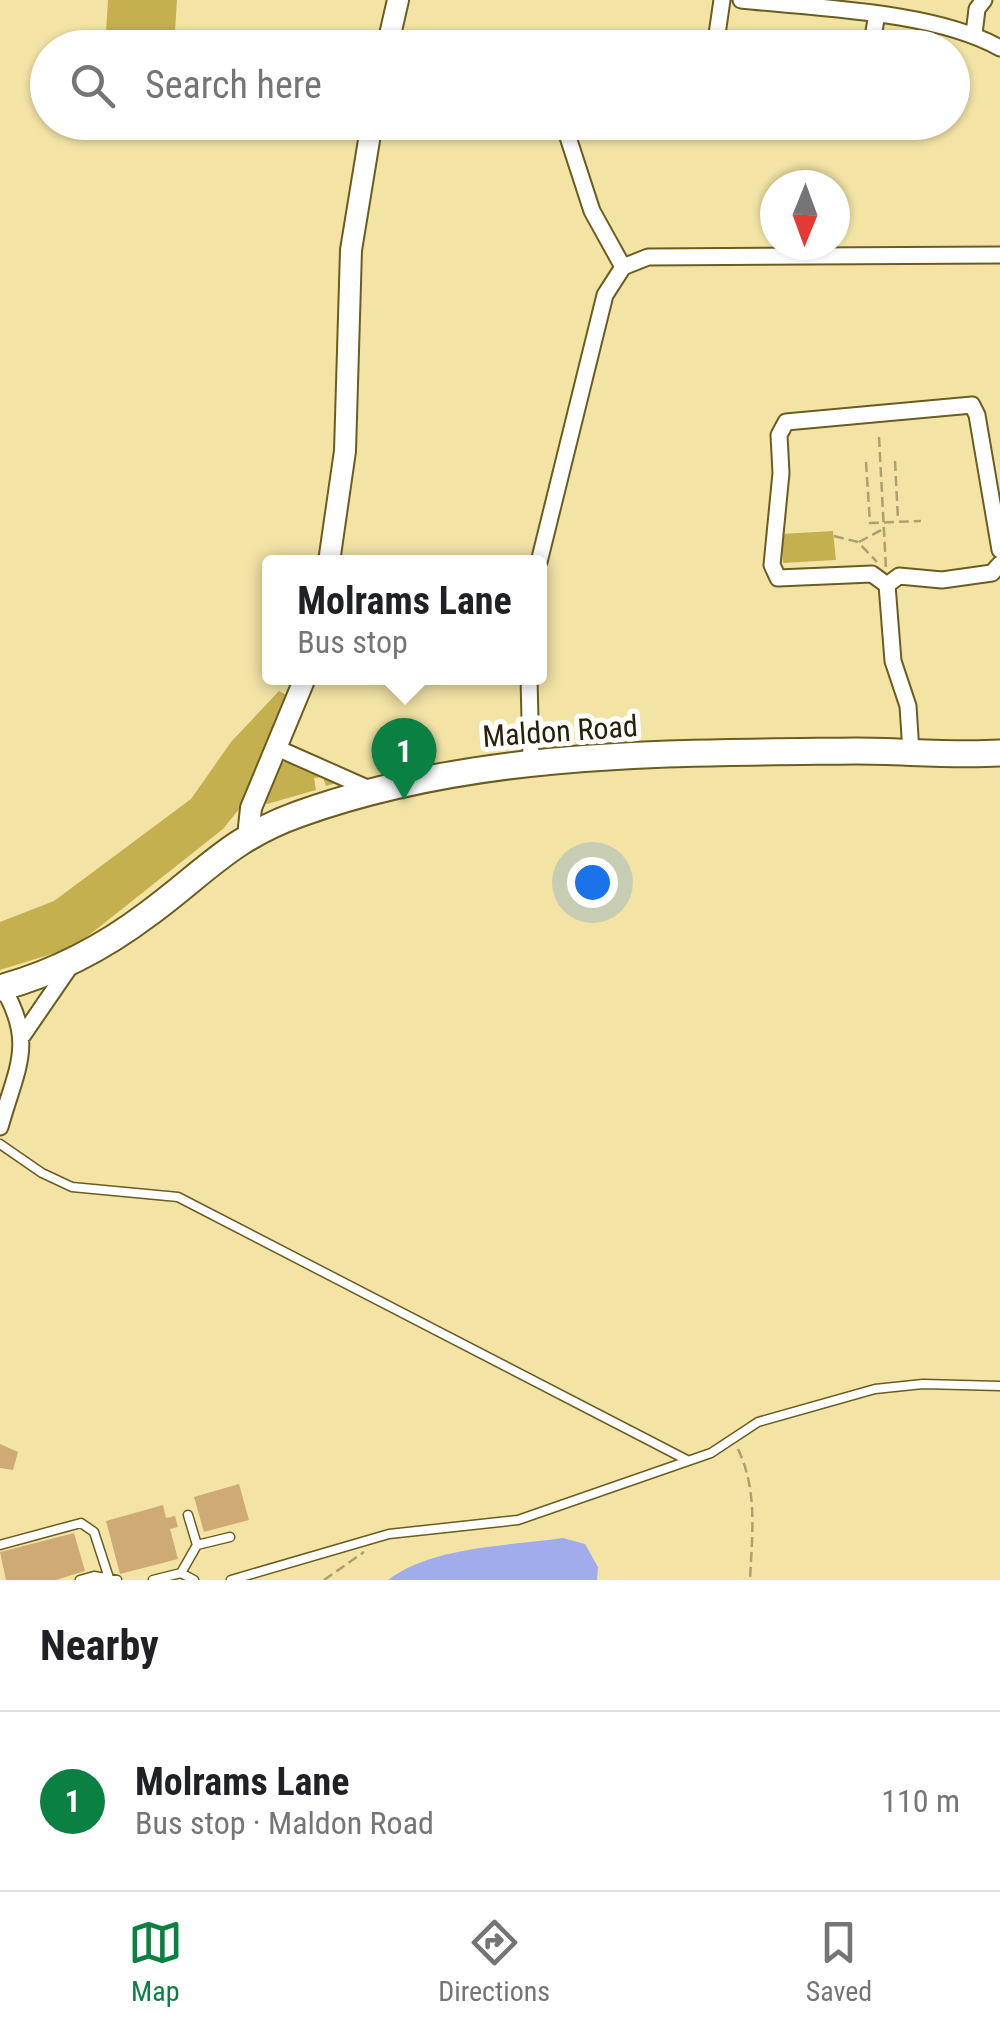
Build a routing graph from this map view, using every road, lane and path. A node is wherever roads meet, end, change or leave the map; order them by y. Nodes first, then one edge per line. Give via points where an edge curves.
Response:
1 (398, 0) edge
2 (722, 0) edge
3 (741, 0) edge
4 (984, 0) edge
5 (877, 14) junction
6 (391, 30) edge
7 (718, 30) edge
8 (874, 30) edge
9 (955, 30) edge
10 (970, 33) edge
11 (974, 34) junction
12 (1000, 48) edge
13 (369, 140) edge
14 (569, 140) edge
15 (1000, 255) edge
16 (623, 267) junction
17 (879, 438) dead end
18 (895, 461) dead end
19 (866, 462) dead end
20 (921, 521) dead end
21 (884, 522) junction
22 (898, 522) junction
23 (884, 529) junction
24 (834, 536) dead end
25 (858, 542) junction
26 (1000, 550) edge
27 (330, 555) edge
28 (541, 555) edge
29 (1000, 564) edge
30 (887, 585) junction
31 (302, 685) edge
32 (529, 685) edge
33 (277, 748) junction
34 (911, 752) junction
35 (1000, 753) edge
36 (530, 761) junction
37 (376, 792) junction
38 (252, 834) junction
39 (75, 962) junction
40 (1, 988) edge
41 (23, 1035) junction
42 (0, 1127) edge
43 (0, 1144) edge
44 (1000, 1386) edge
45 (734, 1440) junction
46 (687, 1460) junction
47 (188, 1515) dead end
48 (390, 1534) junction
49 (230, 1537) dead end
50 (0, 1545) edge
51 (198, 1545) junction
52 (181, 1574) junction
53 (113, 1579) edge
54 (80, 1580) edge
55 (153, 1580) edge
56 (194, 1580) edge
57 (232, 1580) edge
58 (324, 1580) edge
59 (750, 1580) edge

1 - 6 street
2 - 7 street
3 - 5 street
4 - 11 street
5 - 8 street
5 - 9 street
10 - 11 street
11 - 12 street
13 - 27 street via 351,250 345,450
14 - 16 street via 592,211
15 - 16 street via 648,257
16 - 28 street via 605,295
17 - 21 path
18 - 22 path
19 - 21 path via 870,523
20 - 22 path
21 - 22 path
21 - 23 path
23 - 25 path
23 - 25 path via 887,576
24 - 25 path
26 - 30 street via 972,406 786,422 779,435 772,565 778,578 872,574
29 - 30 street via 992,573 942,580 900,576
30 - 34 street
31 - 33 street
32 - 36 street
33 - 37 street
33 - 38 street via 251,808
34 - 35 main road, Maldon Road
34 - 36 main road, Maldon Road
36 - 37 main road, Maldon Road
37 - 38 main road, Maldon Road
38 - 39 main road, Maldon Road
39 - 40 main road, Maldon Road
39 - 41 street
40 - 41 street
41 - 42 street
43 - 46 lane via 72,1188 178,1197
44 - 45 lane via 875,1389 758,1422
45 - 46 lane
45 - 59 path via 750,1484
46 - 48 lane via 518,1520
47 - 51 lane
48 - 57 lane
48 - 58 path
49 - 51 lane
50 - 53 lane via 82,1523 94,1532
51 - 52 lane
52 - 55 lane
52 - 56 lane
53 - 54 lane

